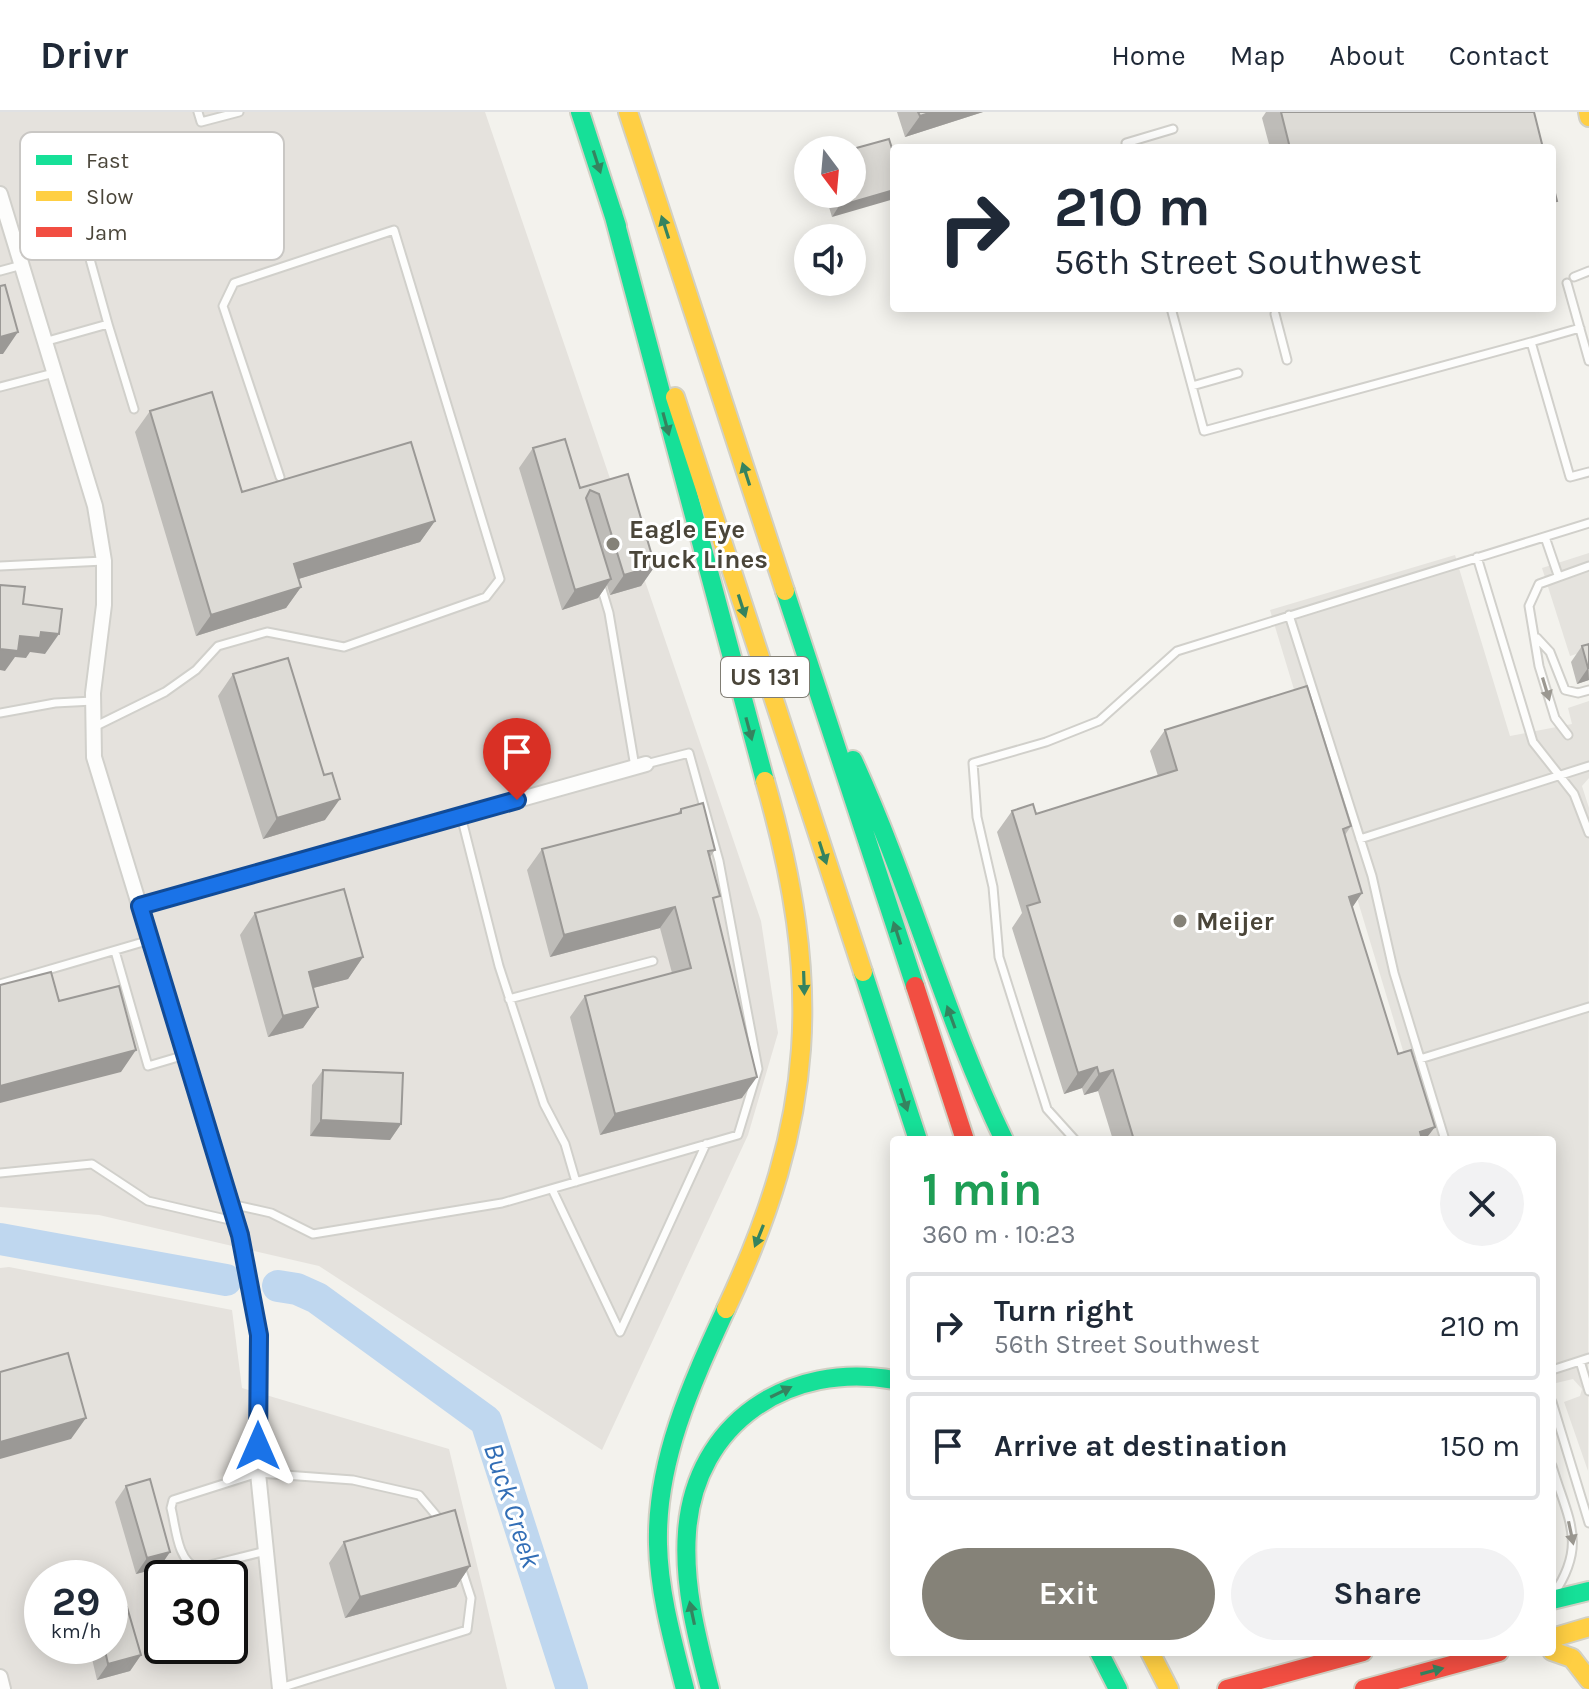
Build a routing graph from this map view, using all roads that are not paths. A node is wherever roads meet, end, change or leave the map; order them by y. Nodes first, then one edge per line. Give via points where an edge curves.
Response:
1 (198, 112) edge
2 (239, 112) edge
3 (580, 112) edge
4 (628, 112) edge
5 (1173, 129) dead end
6 (1126, 144) edge
7 (0, 194) edge
8 (613, 213) junction
9 (20, 259) edge
10 (20, 260) edge
11 (90, 260) edge
12 (22, 265) junction
13 (0, 271) edge
14 (1588, 273) edge
15 (1574, 277) dead end
16 (1567, 283) dead end
17 (1172, 312) edge
18 (1275, 314) dead end
19 (108, 324) junction
20 (1580, 328) junction
21 (44, 342) junction
22 (1531, 342) junction
23 (1287, 360) dead end
24 (1589, 361) edge
25 (56, 372) junction
26 (1238, 373) dead end
27 (1192, 386) junction
28 (0, 387) edge
29 (134, 409) dead end
30 (1589, 472) edge
31 (280, 477) edge
32 (1589, 523) edge
33 (1545, 537) junction
34 (1477, 557) junction
35 (104, 561) junction
36 (0, 566) edge
37 (1589, 566) edge
38 (596, 571) edge
39 (1558, 575) junction
40 (1289, 615) junction
41 (1537, 638) junction
42 (815, 681) junction
43 (1589, 690) edge
44 (93, 701) junction
45 (0, 713) edge
46 (94, 727) junction
47 (1568, 735) dead end
48 (640, 766) junction
49 (1589, 766) edge
50 (1559, 776) junction
51 (461, 816) junction
52 (1587, 820) edge
53 (1589, 833) edge
54 (1360, 839) junction
55 (140, 906) junction
56 (150, 940) junction
57 (115, 951) junction
58 (653, 961) dead end
59 (0, 984) edge
60 (509, 999) junction
61 (1589, 1007) edge
62 (186, 1055) junction
63 (1420, 1059) junction
64 (917, 1136) edge
65 (964, 1136) edge
66 (1002, 1136) edge
67 (1071, 1136) edge
68 (1444, 1136) edge
69 (706, 1144) junction
70 (0, 1173) edge
71 (576, 1182) junction
72 (552, 1189) junction
73 (231, 1204) junction
74 (236, 1221) junction
75 (1589, 1358) edge
76 (1580, 1361) junction
77 (1556, 1369) edge
78 (890, 1379) edge
79 (1589, 1391) edge
80 (1556, 1415) edge
81 (258, 1473) junction
82 (1556, 1480) edge
83 (1589, 1523) edge
84 (450, 1532) edge
85 (266, 1551) junction
86 (458, 1558) edge
87 (1589, 1591) edge
88 (1556, 1592) edge
89 (1556, 1598) edge
90 (1589, 1627) edge
91 (1556, 1637) edge
92 (1556, 1652) edge
93 (1101, 1656) edge
94 (1110, 1656) edge
95 (1151, 1656) edge
96 (1348, 1656) edge
97 (1484, 1656) edge
98 (0, 1677) edge
99 (1589, 1680) edge
100 (1235, 1687) edge
101 (280, 1688) edge
102 (3, 1689) edge
103 (685, 1689) edge
104 (710, 1689) edge
105 (1121, 1689) edge
106 (1167, 1689) edge
107 (1364, 1689) edge

1 - 2 lane via 201,122
3 -> 8 main road, US 131
42 -> 4 main road, US 131
5 - 6 lane
7 - 9 street
8 -> 64 main road, US 131
8 -> 103 main road via 784,858 804,966 800,1081 781,1178 685,1397 663,1474 660,1567
10 - 12 street
11 - 19 lane
12 - 13 lane
12 - 21 street
14 - 15 lane
16 - 20 lane
17 - 27 lane
18 - 23 lane
19 - 21 lane
19 - 29 lane
20 - 22 lane
20 - 24 lane
21 - 25 street
22 - 27 lane via 1204,431
22 - 30 lane via 1570,477
25 - 28 lane
25 - 35 street via 95,506
26 - 27 lane
31 - 46 lane via 223,306 234,283 394,230 500,579 486,597 344,647 267,632 218,646 165,692
32 - 33 lane
33 - 34 lane
33 - 39 lane
34 - 40 lane
34 - 50 lane via 1533,742
35 - 36 lane
35 - 44 street
37 - 39 lane
38 - 48 lane
39 - 41 lane via 1539,584 1530,599
40 - 54 lane
40 - 67 lane via 1177,651 1099,721 973,763 999,957 1047,1109
41 - 43 lane via 1550,652 1562,687 1573,693
41 -> 47 lane via 1539,666 1555,718
65 -> 42 main road, US 131
66 -> 42 main road via 954,1028 879,815
44 - 45 lane
44 - 46 street
46 - 55 street via 94,757
48 - 51 street
48 - 69 lane via 689,753 719,861 758,1069 738,1135
49 - 50 lane
50 - 52 lane
50 - 54 lane
51 - 55 street
51 - 60 lane
52 - 53 lane
54 - 63 lane
55 - 56 street
56 - 57 lane
56 - 62 street
57 - 59 lane
57 - 62 lane via 148,1066
58 - 60 lane
60 - 71 lane
61 - 63 lane
62 - 73 street
63 - 68 lane
69 - 71 lane
69 - 72 lane via 620,1332
70 - 74 lane via 92,1164 148,1201
71 - 72 lane
72 - 73 lane via 502,1203 313,1234 271,1213
73 - 74 street
74 - 81 street via 259,1335
75 - 76 lane
76 - 77 lane
76 - 79 lane
104 -> 78 main road via 685,1559 694,1491 707,1456 749,1410 798,1383 857,1375
80 - 83 lane
81 - 84 lane via 353,1480 419,1495
81 - 85 street
81 - 85 lane via 179,1496 171,1508 190,1566
82 -> 88 lane via 1574,1543 1570,1569
85 - 101 street
86 - 101 lane via 471,1598 467,1630
87 - 89 main road
90 - 91 main road
92 - 99 main road via 1572,1658
93 - 105 main road
94 - 105 main road
95 - 106 main road
96 - 100 main road
107 -> 97 main road
98 - 102 street

